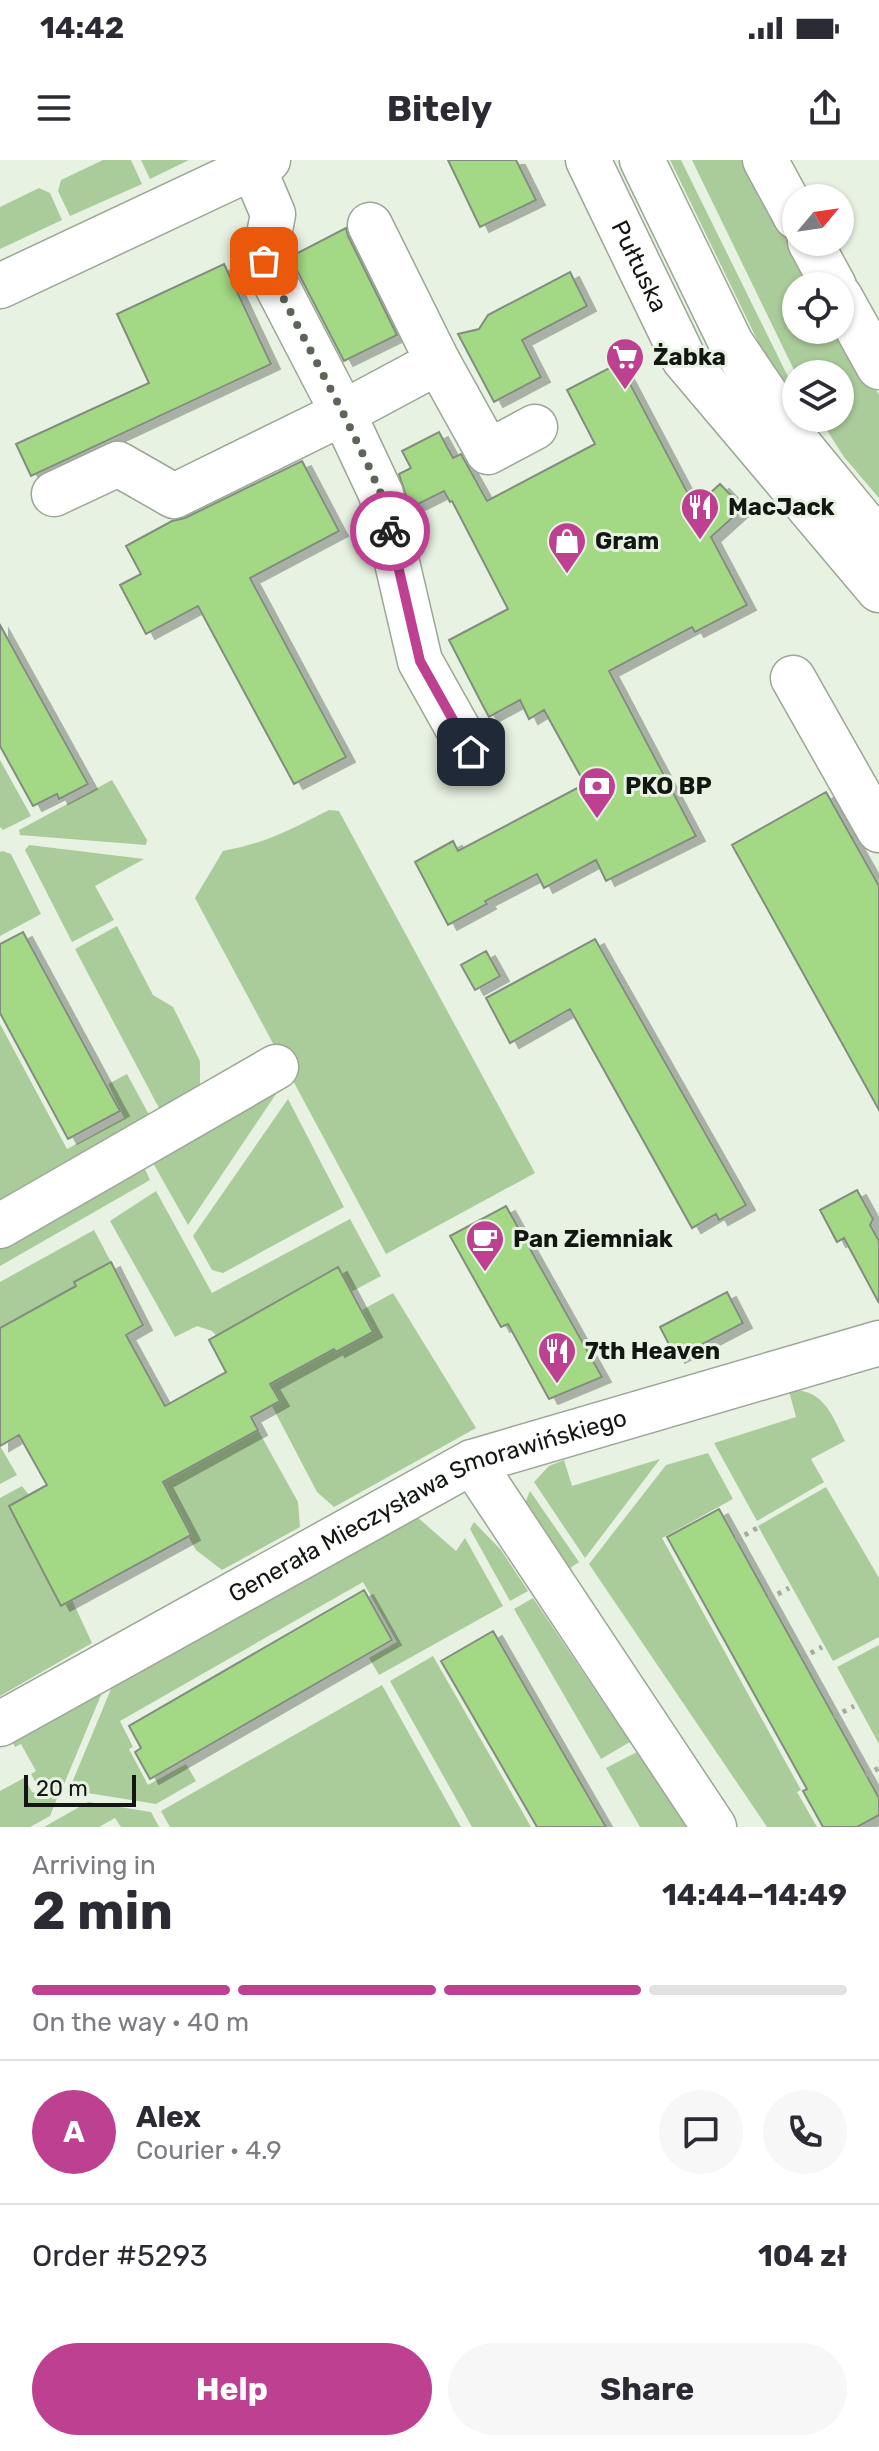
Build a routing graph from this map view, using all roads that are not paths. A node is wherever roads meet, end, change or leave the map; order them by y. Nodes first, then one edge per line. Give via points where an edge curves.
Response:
1 (588, 160) edge
2 (642, 160) edge
3 (765, 160) edge
4 (260, 164) edge
5 (782, 191) edge
6 (370, 225) dead end
7 (0, 286) edge
8 (854, 322) edge
9 (438, 362) junction
10 (879, 367) edge
11 (343, 413) junction
12 (535, 427) dead end
13 (54, 494) dead end
14 (879, 542) edge
15 (879, 590) edge
16 (793, 678) dead end
17 (471, 752) dead end
18 (879, 830) edge
19 (276, 1067) dead end
20 (0, 1226) edge
21 (879, 1343) edge
22 (472, 1462) junction
23 (0, 1724) edge
24 (714, 1827) edge

1 - 15 street, Pułtuska via 684,359
2 - 14 street, Pułtuska via 731,343 801,447
3 - 5 street
4 - 7 street
4 - 11 street via 273,214 264,261
6 - 9 street
8 - 10 street
9 - 11 street
9 - 12 street via 488,452
11 - 13 street via 174,496 118,464
11 - 17 street via 381,494 420,661
16 - 18 street
19 - 20 street
21 - 22 street, Generała Mieczysława Smorawińskiego
22 - 23 street, Generała Mieczysława Smorawińskiego
22 - 24 street

